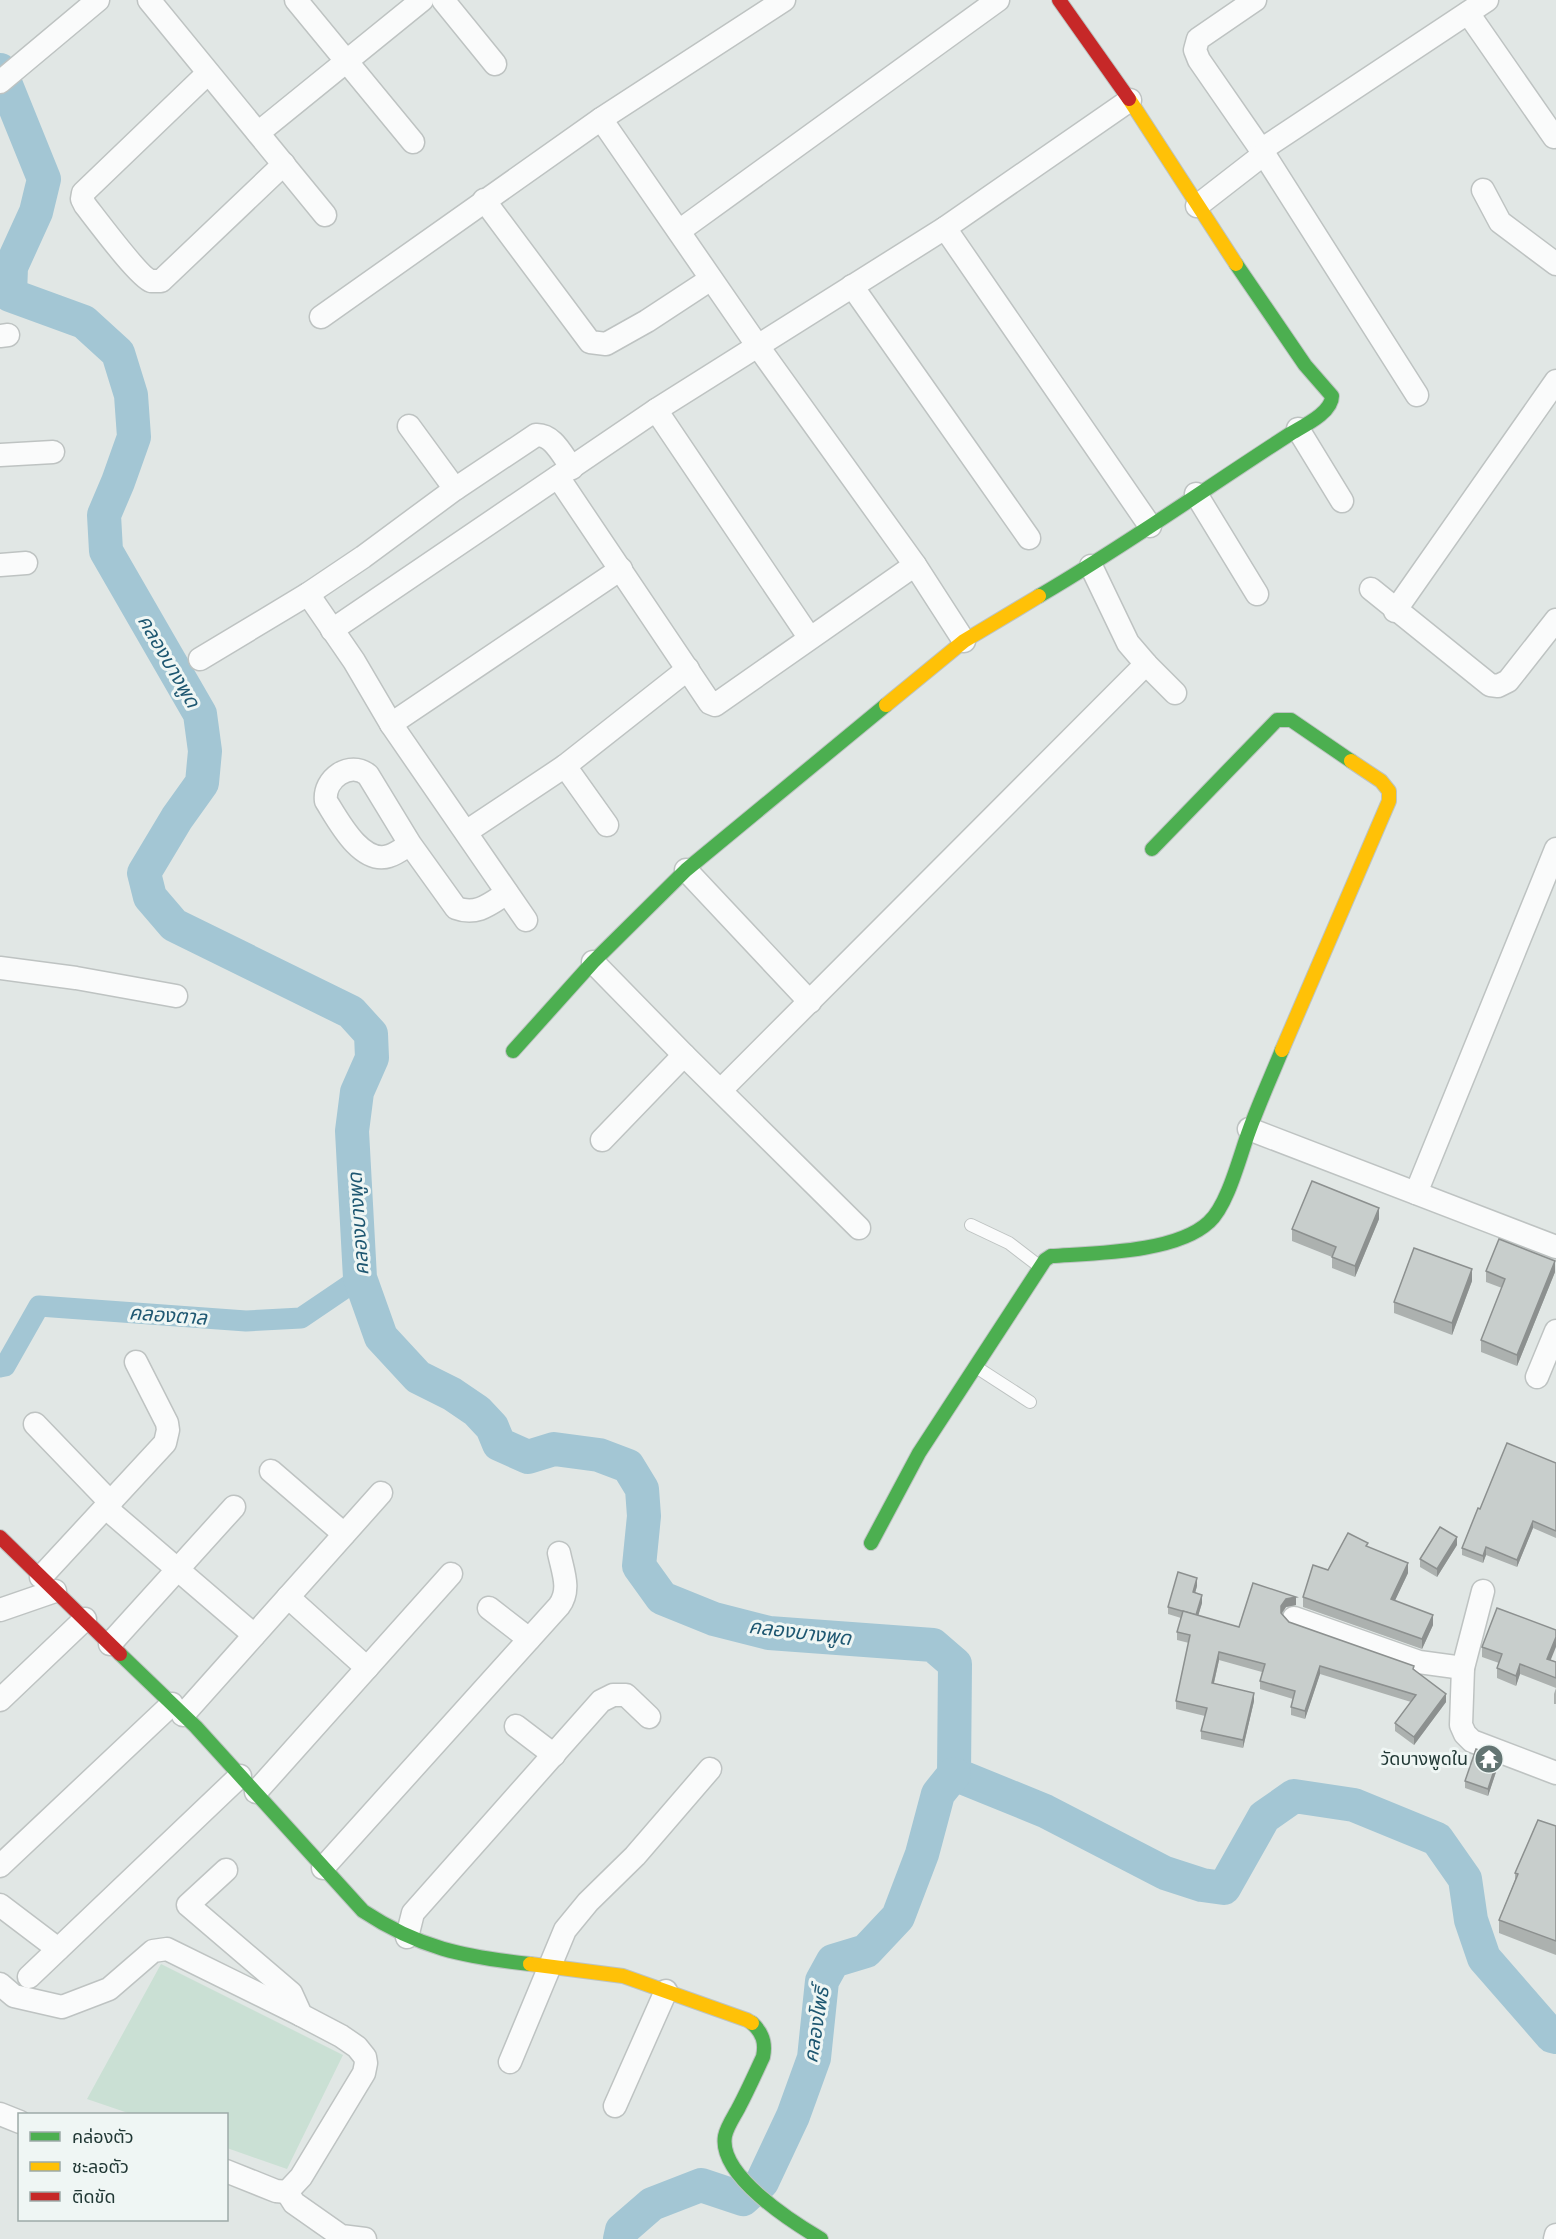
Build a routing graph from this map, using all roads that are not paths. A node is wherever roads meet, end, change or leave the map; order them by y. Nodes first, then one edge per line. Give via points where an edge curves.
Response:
1 (98, 0) edge
2 (149, 0) edge
3 (296, 0) edge
4 (423, 0) edge
5 (443, 0) edge
6 (784, 0) edge
7 (998, 0) edge
8 (1059, 0) edge
9 (1255, 0) edge
10 (1487, 0) edge
11 (1468, 13) junction
12 (348, 62) junction
13 (495, 64) dead end
14 (208, 73) junction
15 (8, 75) edge
16 (1130, 100) junction
17 (601, 118) junction
18 (258, 133) junction
19 (1554, 137) dead end
20 (413, 142) dead end
21 (1263, 152) junction
22 (284, 165) junction
23 (1483, 189) dead end
24 (484, 200) junction
25 (1197, 206) junction
26 (325, 215) dead end
27 (945, 228) junction
28 (679, 231) junction
29 (1556, 264) edge
30 (711, 279) junction
31 (852, 286) junction
32 (321, 317) dead end
33 (757, 345) junction
34 (1556, 381) edge
35 (1418, 395) dead end
36 (656, 410) junction
37 (409, 426) dead end
38 (1298, 429) junction
39 (52, 452) dead end
40 (0, 454) edge
41 (565, 472) junction
42 (455, 489) junction
43 (1196, 494) junction
44 (1342, 501) dead end
45 (1150, 526) junction
46 (1029, 538) dead end
47 (26, 563) dead end
48 (0, 565) edge
49 (915, 565) junction
50 (1091, 566) junction
51 (621, 569) junction
52 (1371, 589) dead end
53 (308, 594) junction
54 (1257, 594) dead end
55 (1395, 611) junction
56 (1556, 620) edge
57 (332, 630) junction
58 (809, 637) junction
59 (964, 641) junction
60 (200, 659) dead end
61 (1146, 664) junction
62 (688, 669) junction
63 (1175, 693) dead end
64 (391, 724) junction
65 (565, 766) junction
66 (607, 825) dead end
67 (466, 832) junction
68 (410, 844) dead end
69 (1152, 849) dead end
70 (1556, 849) edge
71 (686, 870) junction
72 (507, 893) junction
73 (526, 920) dead end
74 (593, 962) junction
75 (0, 968) edge
76 (176, 996) dead end
77 (810, 1002) junction
78 (513, 1051) dead end
79 (684, 1055) junction
80 (721, 1090) junction
81 (1249, 1129) junction
82 (602, 1140) dead end
83 (1416, 1193) junction
84 (971, 1225) dead end
85 (860, 1228) dead end
86 (1556, 1247) edge
87 (1039, 1266) junction
88 (1556, 1331) edge
89 (136, 1362) dead end
90 (975, 1366) junction
91 (1537, 1377) dead end
92 (1030, 1402) dead end
93 (34, 1424) dead end
94 (271, 1472) dead end
95 (381, 1493) dead end
96 (108, 1505) junction
97 (234, 1507) dead end
98 (344, 1534) junction
99 (0, 1537) edge
100 (871, 1543) dead end
101 (559, 1553) dead end
102 (178, 1570) junction
103 (452, 1574) dead end
104 (48, 1584) junction
105 (1483, 1591) dead end
106 (288, 1597) junction
107 (489, 1608) dead end
108 (0, 1610) edge
109 (1294, 1618) dead end
110 (84, 1619) junction
111 (254, 1635) junction
112 (529, 1639) junction
113 (110, 1644) junction
114 (367, 1668) junction
115 (1463, 1668) junction
116 (0, 1700) edge
117 (178, 1709) junction
118 (649, 1717) dead end
119 (516, 1726) dead end
120 (554, 1755) junction
121 (710, 1769) dead end
122 (1556, 1773) edge
123 (240, 1776) junction
124 (256, 1792) junction
125 (0, 1866) edge
126 (323, 1868) junction
127 (226, 1870) dead end
128 (0, 1905) edge
129 (407, 1937) junction
130 (58, 1949) junction
131 (551, 1966) junction
132 (29, 1977) dead end
133 (0, 1984) edge
134 (666, 1991) junction
135 (301, 2015) junction
136 (510, 2062) dead end
137 (615, 2106) dead end
138 (0, 2114) edge
139 (18, 2120) edge
140 (228, 2172) edge
141 (287, 2192) junction
142 (365, 2239) edge
143 (821, 2239) edge

1 - 15 street
2 - 14 street
3 - 12 street
4 - 12 street
5 - 13 street
6 - 17 street
7 - 28 street
8 - 16 street
9 - 21 street via 1198,39 1195,50 1198,60
10 - 11 street
11 - 19 street
11 - 21 street
12 - 18 street
12 - 20 street
14 - 18 street
14 - 22 street via 83,193 85,205 143,276 161,281
16 - 25 street
16 - 27 street
17 - 24 street
17 - 28 street
18 - 22 street
21 - 25 street
21 - 35 street
22 - 26 street
23 - 29 street via 1500,222
24 - 30 street via 590,342 606,344
24 - 32 street
25 - 38 street via 1305,365 1332,396 1327,409
27 - 31 street
27 - 45 street
28 - 30 street
30 - 33 street
31 - 33 street
31 - 46 street
33 - 36 street
33 - 49 street
34 - 55 street
36 - 41 street
36 - 58 street
37 - 42 street
38 - 43 street
38 - 44 street
39 - 40 street
41 - 42 street via 550,439 545,434 536,435
41 - 51 street
41 - 57 street
42 - 53 street
43 - 45 street
43 - 54 street
45 - 50 street
47 - 48 street
49 - 58 street
49 - 59 street
50 - 59 street
50 - 61 street via 1128,643
51 - 62 street
51 - 64 street
52 - 55 street
53 - 57 street
53 - 60 street
55 - 56 street via 1490,685 1498,687 1508,681
57 - 64 street
58 - 62 street via 715,705 710,704
59 - 71 street
61 - 63 street
61 - 77 street
62 - 65 street
64 - 67 street
65 - 66 street
65 - 67 street
67 - 72 street
68 - 72 street via 456,908 468,913 482,909
69 - 81 street via 1277,720 1292,720 1381,781 1389,791 1389,801
70 - 83 street
71 - 74 street
71 - 77 street
72 - 73 street
74 - 78 street
74 - 79 street
75 - 76 street
77 - 80 street
79 - 80 street
79 - 82 street
80 - 85 street
81 - 83 street
81 - 87 street via 1222,1203 1210,1222 1192,1234 1144,1248 1051,1256
83 - 86 street
84 - 87 lane via 1009,1243
87 - 90 street
88 - 91 street
89 - 96 street via 168,1430 161,1448
90 - 92 lane
90 - 100 street via 919,1453
93 - 96 street
94 - 98 street
95 - 98 street
96 - 102 street
96 - 104 street
97 - 102 street
98 - 106 street
99 - 104 street
101 - 112 street via 566,1597
102 - 111 street
102 - 113 street
103 - 114 street
104 - 108 street
104 - 110 street
105 - 115 street
106 - 111 street
106 - 114 street
107 - 112 street
109 - 115 street via 1419,1662
110 - 113 street
110 - 116 street
111 - 117 street
112 - 126 street
113 - 117 street
114 - 124 street
115 - 122 street via 1461,1725 1465,1734 1472,1741
117 - 123 street
117 - 125 street
118 - 120 street via 626,1695 607,1697
119 - 120 street
120 - 129 street via 413,1913
121 - 131 street via 635,1856 576,1915 556,1948
123 - 124 street
123 - 130 street
124 - 126 street
126 - 129 street via 363,1911
127 - 135 street via 188,1905 291,1993
128 - 130 street
129 - 131 street via 465,1955
130 - 132 street
131 - 134 street via 616,1975
131 - 136 street
133 - 135 street via 14,1996 62,2007 109,1989 153,1951 167,1949
134 - 137 street
134 - 143 street via 758,2027 765,2047 763,2057 725,2136 728,2156 751,2187
135 - 141 street via 357,2047 366,2063 364,2073 301,2177
138 - 139 street
140 - 141 street
141 - 142 street via 294,2203 341,2236

